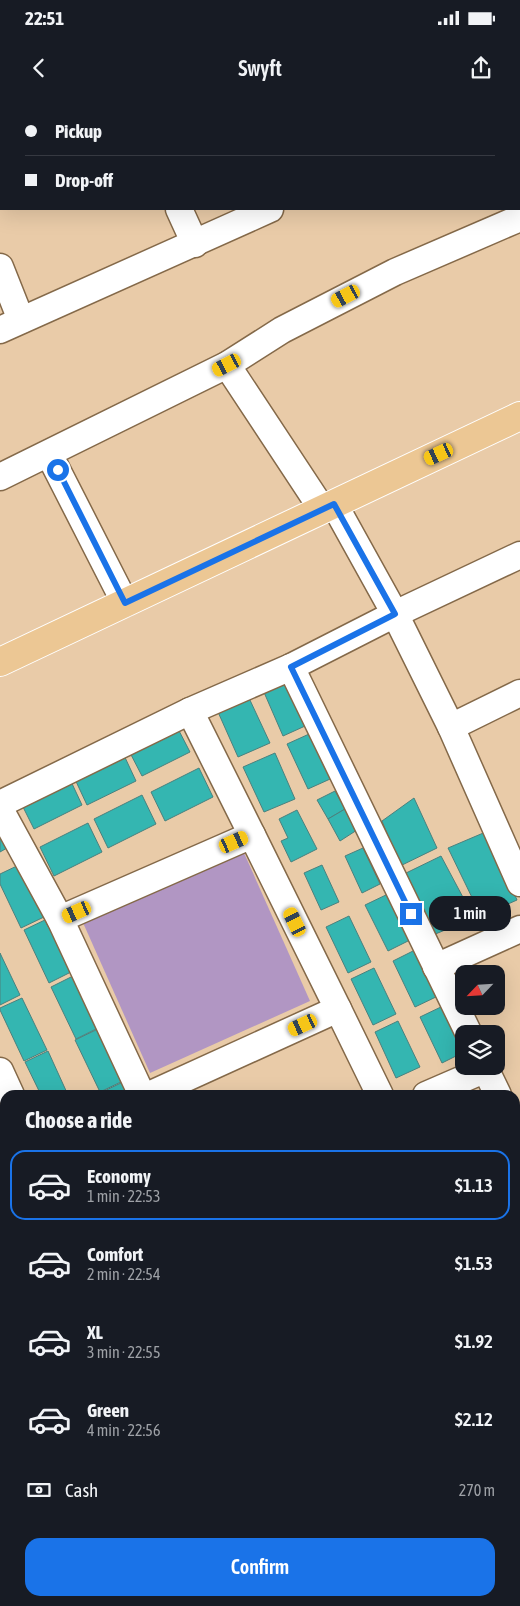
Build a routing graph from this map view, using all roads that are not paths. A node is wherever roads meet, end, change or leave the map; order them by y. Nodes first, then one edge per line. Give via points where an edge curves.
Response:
1 (179, 210) edge
2 (268, 210) edge
3 (520, 218) edge
4 (195, 244) junction
5 (0, 267) edge
6 (11, 325) edge
7 (227, 365) junction
8 (520, 416) edge
9 (49, 454) junction
10 (0, 477) edge
11 (328, 507) junction
12 (520, 555) edge
13 (125, 603) junction
14 (395, 614) junction
15 (0, 662) edge
16 (291, 667) junction
17 (520, 693) edge
18 (190, 711) junction
19 (451, 727) junction
20 (0, 804) edge
21 (0, 809) edge
22 (252, 834) junction
23 (520, 882) edge
24 (60, 919) junction
25 (520, 929) edge
26 (436, 967) junction
27 (338, 1009) junction
28 (465, 1025) edge
29 (0, 1071) edge
30 (470, 1075) edge
31 (488, 1075) edge
32 (9, 1090) edge
33 (140, 1090) edge
34 (160, 1090) edge
35 (378, 1090) edge
36 (437, 1090) edge
37 (496, 1090) edge

1 - 4 street
2 - 4 street
3 - 7 street via 395,272 282,330
4 - 6 street
5 - 6 street
7 - 9 street
7 - 11 street
8 - 11 main road
9 - 10 street
9 - 13 street
11 - 13 main road
11 - 14 street
12 - 14 street
13 - 15 main road
14 - 16 street
14 - 19 street
16 - 18 street
16 - 26 street
17 - 19 street
18 - 20 street
18 - 22 street
19 - 23 street
21 - 24 street
22 - 24 street
22 - 27 street
24 - 33 street
25 - 26 street
26 - 28 street
27 - 34 street
27 - 35 street
29 - 32 street
30 - 36 street
31 - 37 street

